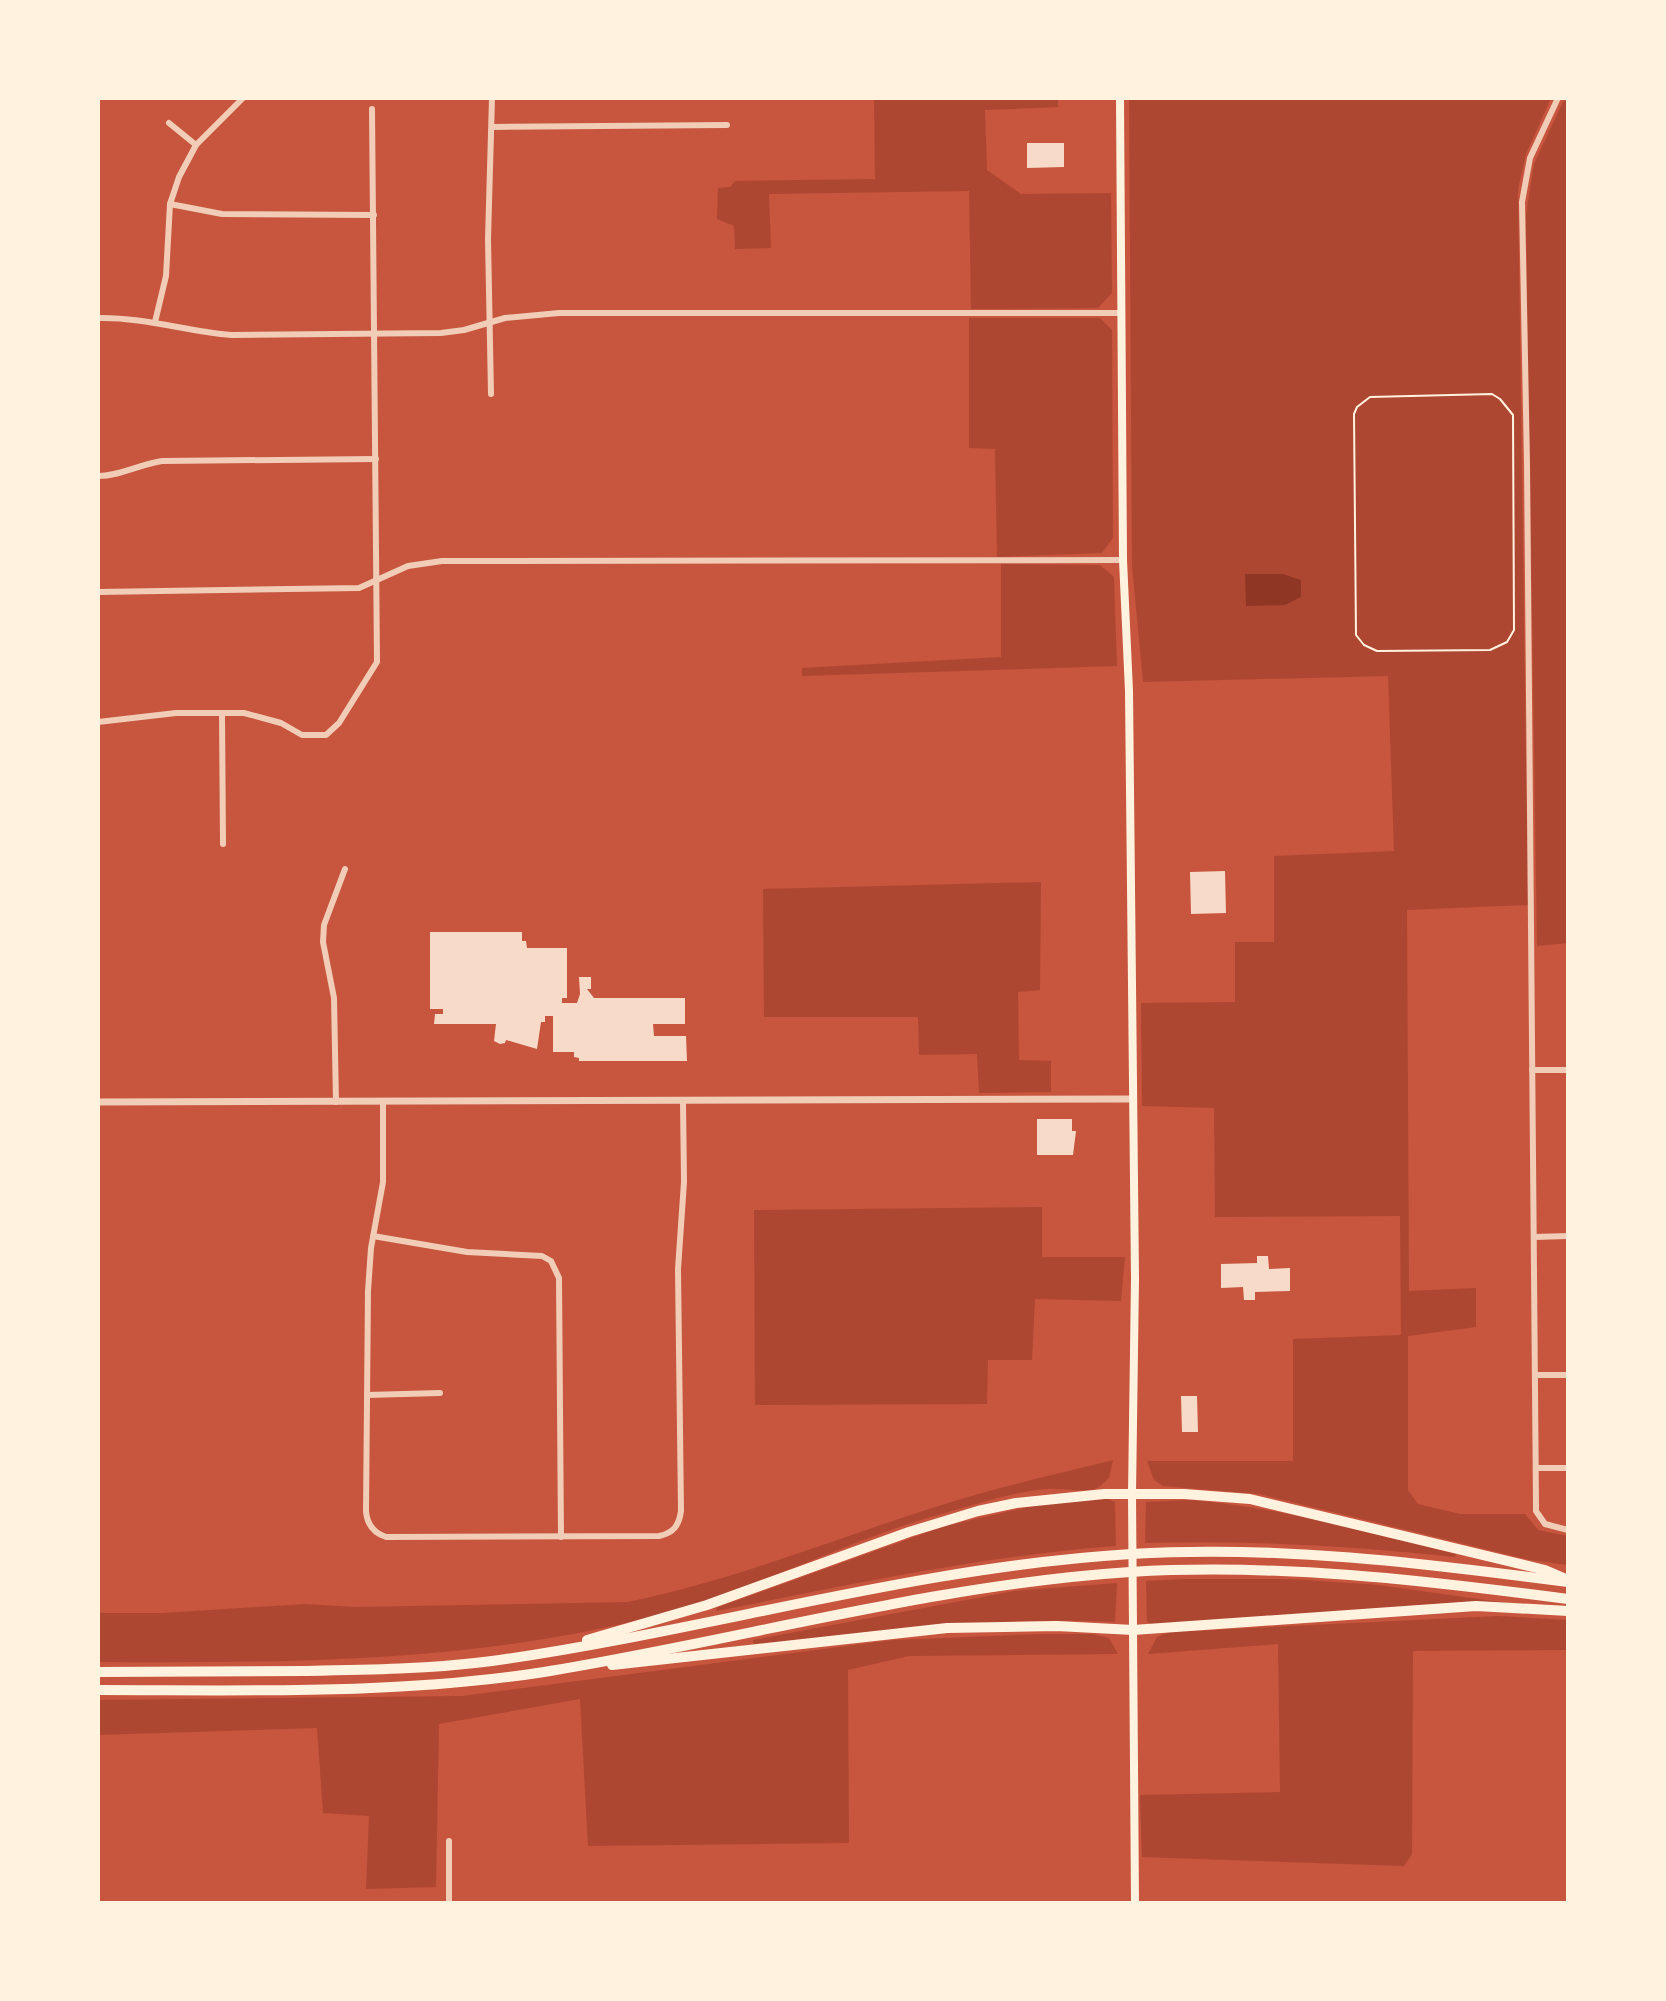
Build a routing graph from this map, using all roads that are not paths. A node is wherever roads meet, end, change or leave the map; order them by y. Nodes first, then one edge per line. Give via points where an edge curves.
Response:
1 (243, 98) edge
2 (492, 98) edge
3 (1120, 98) edge
4 (1558, 98) edge
5 (372, 109) dead end
6 (169, 123) dead end
7 (727, 125) dead end
8 (493, 127) junction
9 (196, 145) junction
10 (170, 204) junction
11 (374, 215) junction
12 (1121, 313) junction
13 (98, 318) edge
14 (155, 322) junction
15 (489, 323) junction
16 (375, 333) junction
17 (491, 394) dead end
18 (376, 459) junction
19 (98, 476) edge
20 (1123, 560) junction
21 (377, 581) junction
22 (98, 592) edge
23 (222, 713) junction
24 (98, 722) edge
25 (223, 844) dead end
26 (345, 869) dead end
27 (1532, 1070) junction
28 (1568, 1070) edge
29 (1133, 1099) junction
30 (98, 1102) edge
31 (336, 1102) junction
32 (383, 1102) junction
33 (683, 1102) junction
34 (373, 1236) junction
35 (1568, 1236) edge
36 (1534, 1237) junction
37 (1535, 1375) junction
38 (1568, 1375) edge
39 (440, 1393) dead end
40 (367, 1395) junction
41 (1536, 1468) junction
42 (1568, 1468) edge
43 (1132, 1494) junction
44 (1568, 1530) edge
45 (561, 1537) junction
46 (1568, 1581) edge
47 (1568, 1599) edge
48 (1568, 1611) edge
49 (1133, 1630) junction
50 (540, 1653) junction
51 (98, 1672) edge
52 (542, 1672) junction
53 (98, 1690) edge
54 (449, 1841) dead end
55 (449, 1903) edge
56 (1135, 1903) edge

1 - 9 street
2 - 8 street
3 - 12 main road
4 - 27 street via 1530,158 1522,202
5 - 11 street
6 - 9 street
7 - 8 street
8 - 15 street
9 - 10 street
10 - 11 street via 222,214
10 - 14 street via 166,276
11 - 16 street
12 - 15 street via 559,313
12 - 20 main road
13 - 14 street
14 - 16 street via 231,335
15 - 16 street via 441,333
15 - 17 street
16 - 18 street
18 - 19 street via 162,461
18 - 21 street
20 - 21 street via 442,561 408,566
20 - 29 main road
21 - 22 street via 340,589
21 - 23 street via 377,662 326,735 302,735 264,716
23 - 24 street
23 - 25 street
26 - 31 street via 324,925 334,998
27 - 28 street
27 - 36 street
29 - 33 street
29 - 43 main road
30 - 31 street
31 - 32 street
32 - 33 street
32 - 34 street via 383,1182
33 - 45 street via 680,1521 659,1536
34 - 40 street
34 - 45 street via 467,1252 532,1254 551,1261 559,1278
35 - 36 street
36 - 37 street
37 - 38 street
37 - 41 street
39 - 40 street
40 - 45 street via 366,1511 378,1534
41 - 42 street
41 - 44 street via 1536,1511 1545,1524
43 - 46 highway via 1250,1499 1545,1570
43 - 49 main road
43 - 50 highway via 1053,1498 978,1511 707,1605
46 - 50 highway via 1276,1552 1086,1557 951,1575
47 - 52 highway via 1270,1569 1086,1575 959,1591
48 - 49 highway via 1476,1606
49 - 52 highway via 947,1628
49 - 56 main road
50 - 51 highway via 372,1670
52 - 53 highway via 366,1688
54 - 55 street

